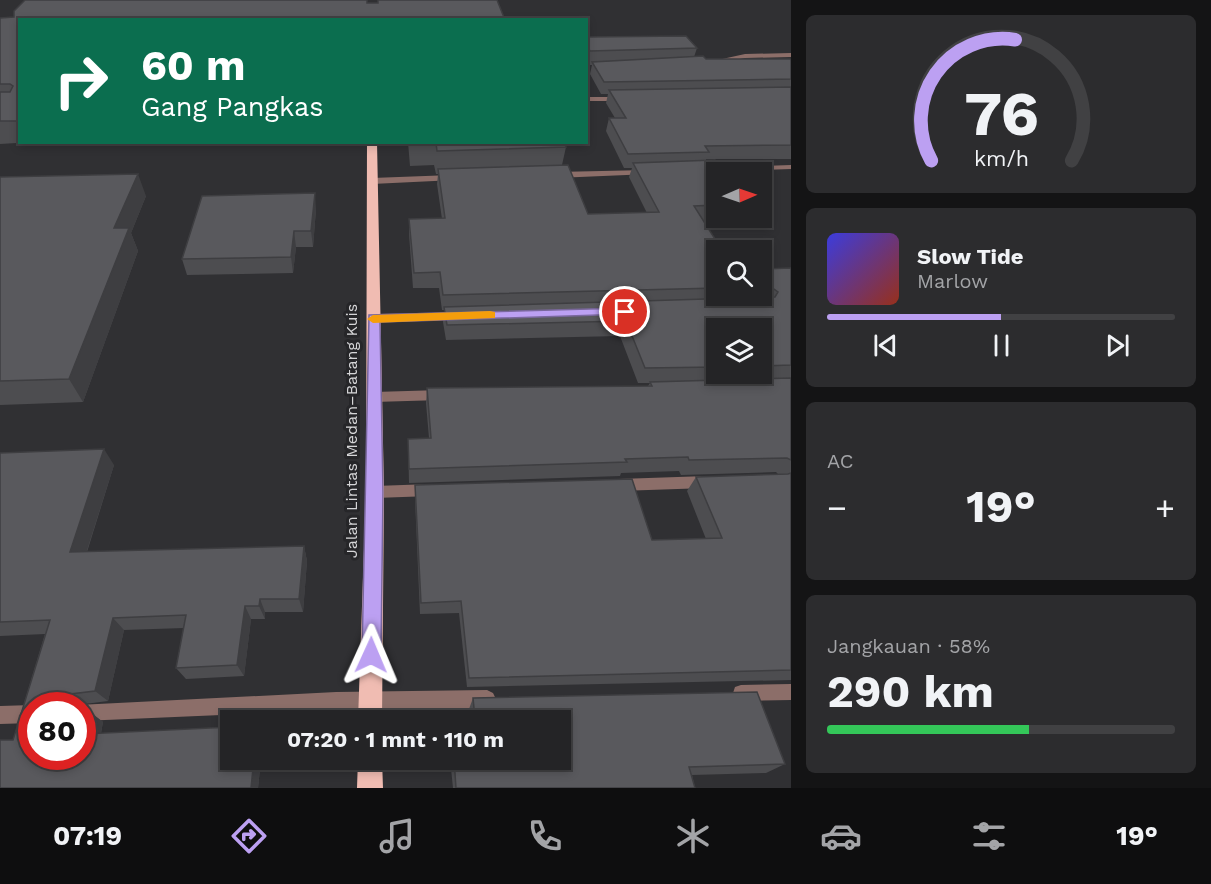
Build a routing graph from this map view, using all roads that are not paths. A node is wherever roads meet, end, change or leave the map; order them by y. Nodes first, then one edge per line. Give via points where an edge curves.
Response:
1 (791, 55) edge
2 (703, 64) edge
3 (632, 98) edge
4 (588, 99) edge
5 (372, 144) edge
6 (791, 167) edge
7 (695, 170) edge
8 (659, 171) edge
9 (552, 175) edge
10 (468, 178) edge
11 (372, 181) junction
12 (468, 316) edge
13 (373, 318) junction
14 (457, 395) edge
15 (374, 397) junction
16 (717, 482) edge
17 (599, 486) edge
18 (446, 490) edge
19 (375, 492) junction
20 (791, 692) edge
21 (721, 694) edge
22 (499, 699) edge
23 (370, 701) junction
24 (370, 710) edge
25 (96, 711) edge
26 (18, 715) edge
27 (0, 716) edge
28 (370, 770) edge
29 (370, 788) edge

1 - 2 street via 746,56
3 - 4 street
5 - 11 highway, Jalan Lintas Medan–Batang Kuis
6 - 7 street
8 - 9 street
10 - 11 street
11 - 13 highway, Jalan Lintas Medan–Batang Kuis
12 - 13 street
13 - 15 highway, Jalan Lintas Medan–Batang Kuis
14 - 15 street
15 - 19 highway, Jalan Lintas Medan–Batang Kuis
16 - 17 street
18 - 19 street
19 - 23 highway, Jalan Lintas Medan–Batang Kuis
20 - 21 street
22 - 23 street
23 - 24 highway, Jalan Lintas Medan–Batang Kuis
23 - 25 street
26 - 27 street
28 - 29 highway

